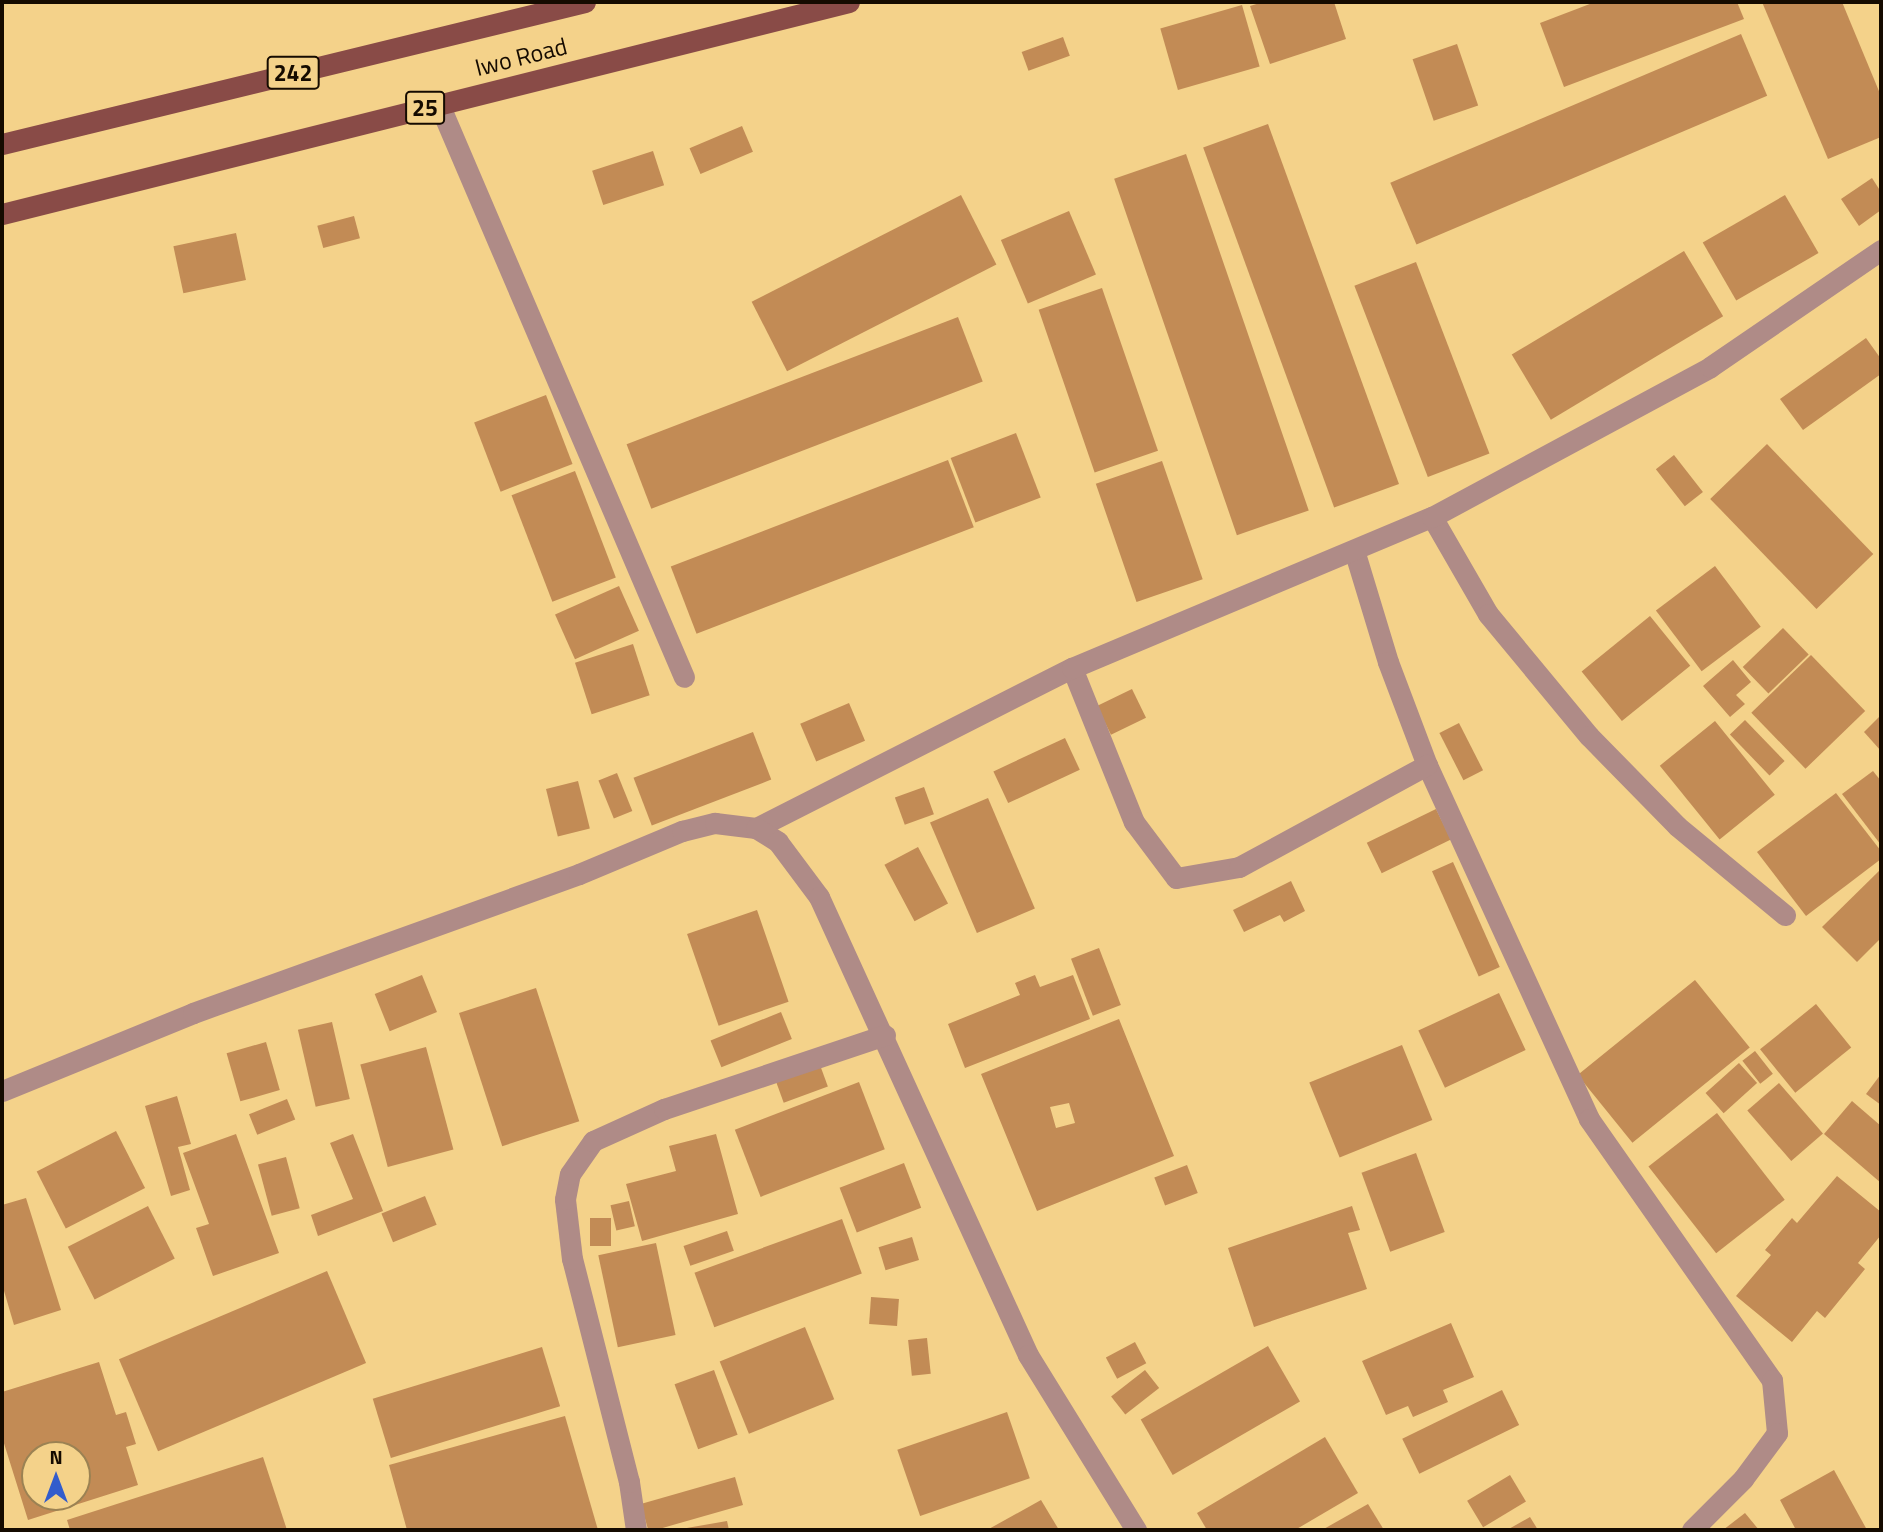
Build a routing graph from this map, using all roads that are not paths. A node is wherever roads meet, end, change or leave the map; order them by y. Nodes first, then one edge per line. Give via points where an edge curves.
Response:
1 (585, 2) edge
2 (849, 2) edge
3 (439, 104) junction
4 (2, 144) edge
5 (2, 214) edge
6 (1881, 250) edge
7 (1432, 517) junction
8 (1354, 550) junction
9 (1072, 668) junction
10 (684, 677) dead end
11 (1427, 765) junction
12 (756, 828) junction
13 (1785, 915) dead end
14 (885, 1035) junction
15 (2, 1091) edge
16 (636, 1530) edge
17 (1136, 1530) edge
18 (1692, 1530) edge

1 - 4 main road, Iwo Road / 242
2 - 3 main road, Iwo Road / 25
3 - 5 main road, Iwo Road / 25
3 - 10 street
6 - 7 street via 1710,367
7 - 8 street
7 - 13 street via 1488,614 1589,736 1677,826
8 - 9 street
8 - 11 street via 1388,662
9 - 11 street via 1134,822 1176,878 1239,867
9 - 12 street
11 - 18 street via 1589,1119 1772,1380 1777,1433 1743,1479
12 - 14 street via 778,842 819,897
12 - 15 street via 715,823 681,831 579,874 193,1013
14 - 16 street via 664,1109 593,1142 570,1174 565,1199 572,1259 629,1482
14 - 17 street via 1028,1355

